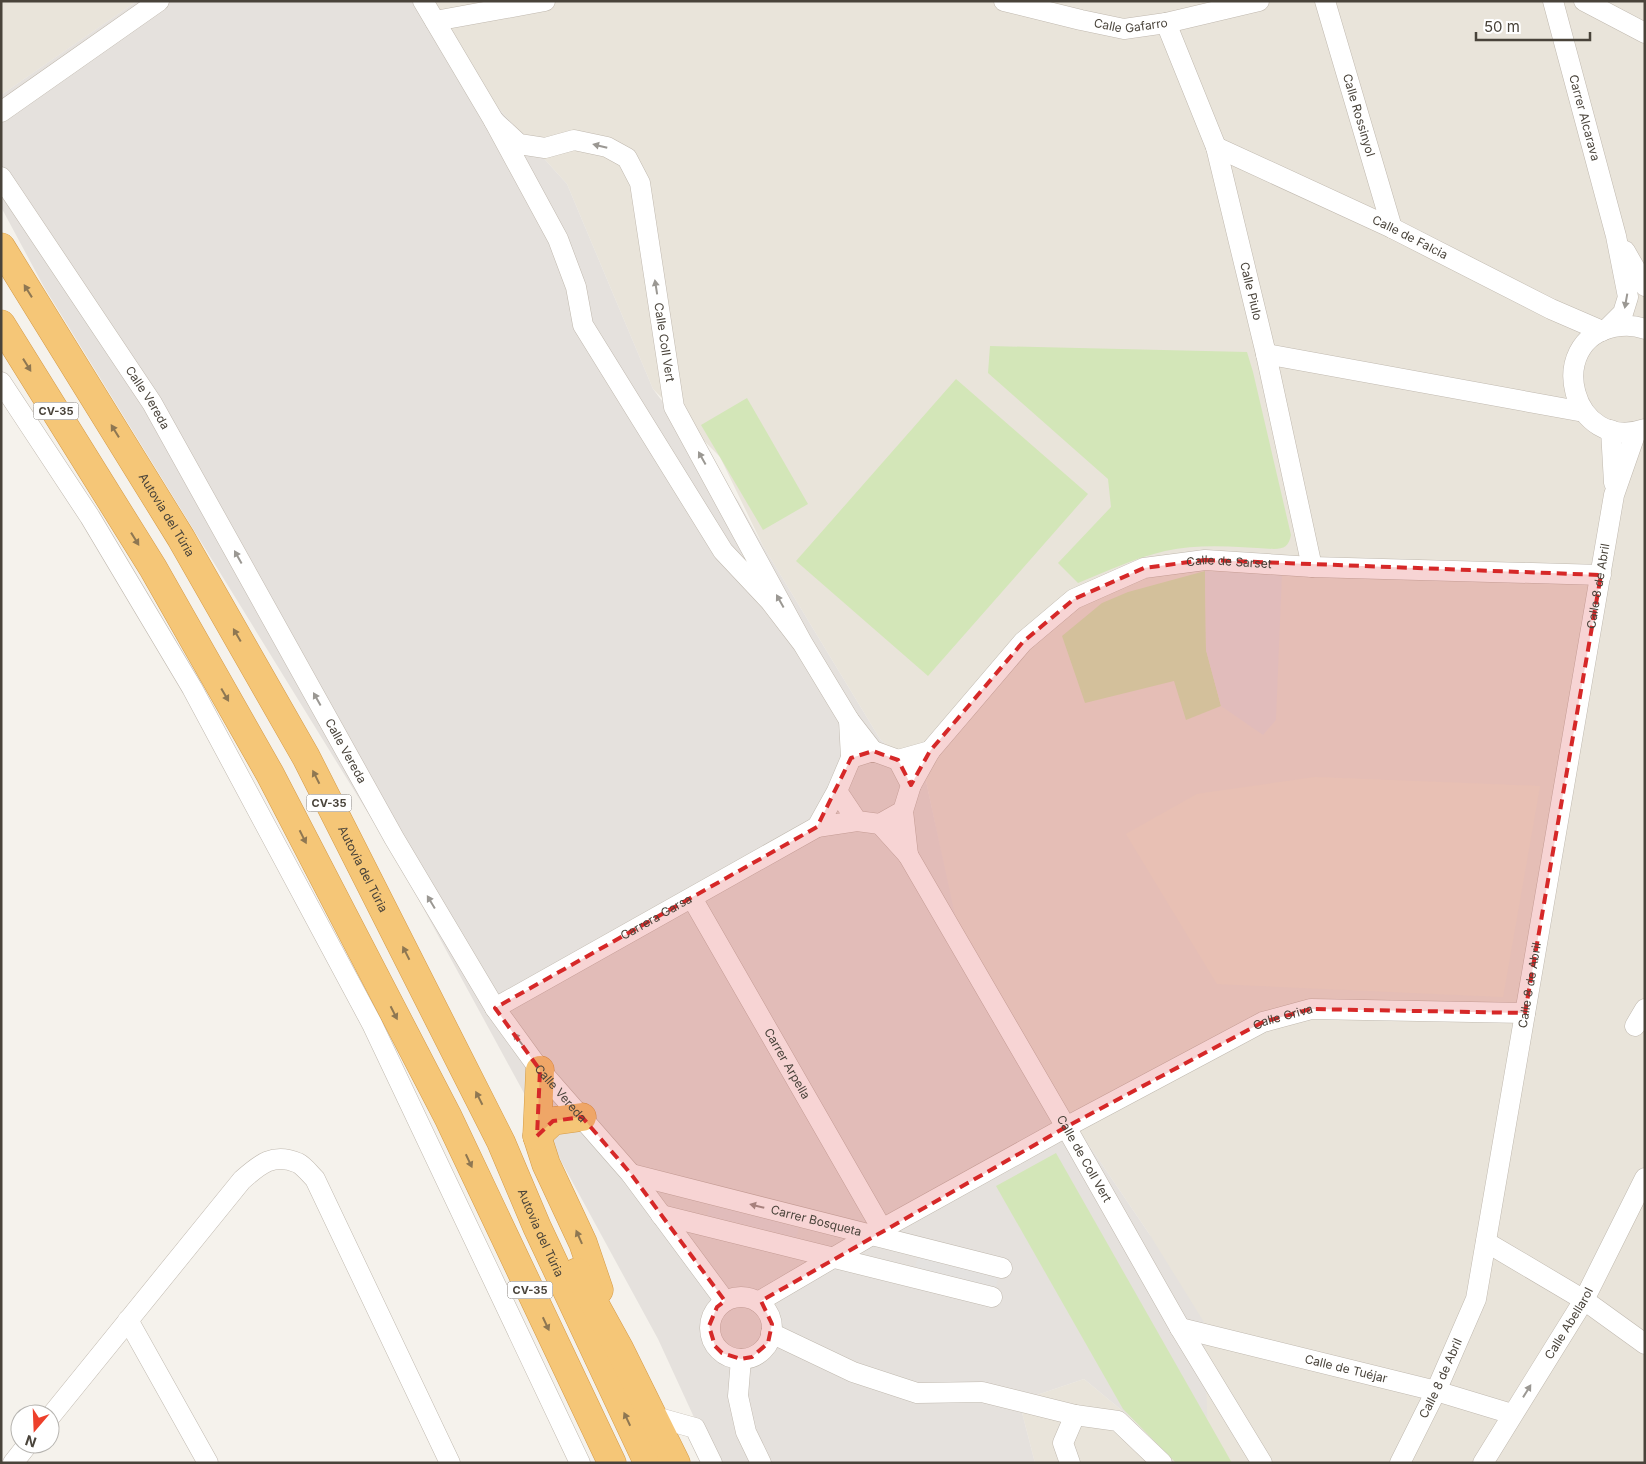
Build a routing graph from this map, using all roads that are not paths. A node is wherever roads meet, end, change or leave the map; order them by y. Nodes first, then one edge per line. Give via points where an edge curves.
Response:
1 (159, 1) edge
2 (423, 1) edge
3 (545, 1) edge
4 (1004, 1) edge
5 (1259, 1) edge
6 (1325, 1) edge
7 (1552, 1) edge
8 (1595, 4) edge
9 (434, 20) junction
10 (1166, 23) junction
11 (1645, 33) edge
12 (1, 112) edge
13 (494, 121) junction
14 (1216, 146) junction
15 (1, 178) edge
16 (1392, 228) junction
17 (1616, 236) junction
18 (1, 247) edge
19 (1645, 286) edge
20 (1, 324) edge
21 (1645, 329) edge
22 (1605, 330) junction
23 (1266, 354) junction
24 (1, 382) edge
25 (1584, 412) junction
26 (1611, 430) junction
27 (1640, 430) edge
28 (1614, 496) junction
29 (1312, 566) junction
30 (1601, 575) junction
31 (803, 644) junction
32 (849, 720) junction
33 (873, 751) junction
34 (930, 751) junction
35 (852, 758) junction
36 (898, 760) junction
37 (911, 785) junction
38 (837, 791) junction
39 (903, 811) junction
40 (857, 821) junction
41 (880, 824) junction
42 (818, 827) junction
43 (908, 855) junction
44 (692, 898) junction
45 (495, 1008) junction
46 (1645, 1009) edge
47 (1525, 1013) junction
48 (1634, 1026) dead end
49 (540, 1070) junction
50 (582, 1117) junction
51 (1066, 1127) junction
52 (537, 1136) junction
53 (501, 1142) junction
54 (631, 1174) junction
55 (1645, 1178) edge
56 (661, 1215) junction
57 (877, 1232) junction
58 (1486, 1242) junction
59 (834, 1258) junction
60 (1002, 1268) dead end
61 (992, 1297) dead end
62 (725, 1300) junction
63 (1584, 1300) junction
64 (758, 1302) junction
65 (128, 1320) junction
66 (1180, 1328) junction
67 (772, 1333) junction
68 (1645, 1344) edge
69 (619, 1348) junction
70 (741, 1359) junction
71 (1436, 1392) junction
72 (60, 1405) edge
73 (1512, 1414) junction
74 (1075, 1415) junction
75 (652, 1416) junction
76 (208, 1463) edge
77 (450, 1463) edge
78 (580, 1463) edge
79 (612, 1463) edge
80 (648, 1463) edge
81 (676, 1463) edge
82 (712, 1463) edge
83 (761, 1463) edge
84 (1070, 1463) edge
85 (1162, 1463) edge
86 (1262, 1463) edge
87 (1400, 1463) edge
88 (1483, 1463) edge

1 - 12 street
2 - 9 street, Calle Coll Vert
3 - 9 street
4 - 10 street, Calle Gafarro via 1124,28
5 - 10 street, Calle Gafarro
6 - 16 street, Calle Rossinyol
7 - 17 street, Carrer Alcarava
8 - 11 street
9 - 13 street, Calle Coll Vert
10 - 14 street, Calle Piulo
13 - 31 street, Calle Coll Vert via 558,239 576,287 583,325 723,551
31 -> 13 street, Calle Coll Vert via 674,407 640,183 627,158 607,147 574,140 545,148 518,144
14 - 16 street, Calle de Falcia
14 - 23 street, Calle Piulo
45 -> 15 street, Calle Vereda via 394,838 152,403
16 - 22 street, Calle de Falcia via 1552,309
17 - 19 street, Carrer Alcarava
17 -> 22 street, Carrer Alcarava via 1628,297 1623,313
53 -> 18 highway, Autovia del Túria / CV-35 via 306,757 182,538
20 -> 79 highway, CV-35 via 153,568 270,774 448,1117
21 - 22 street via 1624,325
22 - 25 street, Carrer Alcarava via 1584,346 1576,361 1572,379 1575,396
23 - 25 street
23 - 29 street, Calle Piulo
24 - 78 street via 90,517 192,688 372,1024
25 - 26 street
26 - 27 street
26 - 28 street, Calle 8 de Abril
27 - 28 street, Calle 8 de Abril
28 - 30 street, Calle 8 de Abril
29 - 30 street, Calle de Sarset
29 - 34 street, Calle de Sarset via 1205,560 1144,568 1074,599 1023,642
30 - 47 street, Calle 8 de Abril
31 - 32 street, Calle Coll Vert
32 - 33 street, Calle Coll Vert
32 - 35 street, Calle Coll Vert
33 - 35 street
33 - 36 street
34 - 36 street
34 - 37 street, Calle de Sarset
35 - 38 street
36 - 37 street
37 - 39 street
38 - 40 street
38 - 42 street
39 - 41 street
39 - 43 street, Calle de Coll Vert
40 - 41 street
40 - 42 street, Carrera Garsa
41 - 43 street, Calle de Coll Vert
42 - 44 street, Carrera Garsa
43 - 51 street, Calle de Coll Vert
44 - 45 street, Carrera Garsa
44 - 57 street, Carrer Arpella
49 -> 45 street, Calle Vereda
46 - 48 street
47 - 51 street, Calle Griva via 1311,1009 1263,1022
47 - 58 street, Calle 8 de Abril
49 - 50 street, Calle Vereda
49 - 52 highway
50 - 52 highway via 553,1121
50 - 54 street, Calle Vereda
51 - 57 street, Calle Griva
51 - 66 street, Calle de Coll Vert
69 -> 52 highway via 582,1243 546,1164
53 - 69 highway via 540,1194 573,1266
80 -> 53 highway, Autovia del Túria / CV-35 via 537,1227
54 - 56 street, Calle Vereda
57 -> 54 street, Carrer Bosqueta
55 - 63 street, Calle Abellarol
56 - 59 street
56 - 62 street, Calle Vereda
57 - 59 street, Calle Griva
57 - 60 street, Carrer Bosqueta
58 - 63 street
58 - 71 street, Calle 8 de Abril via 1476,1299
59 - 61 street
59 - 64 street, Calle Griva
62 - 64 street via 742,1297
62 - 70 street via 712,1316 710,1336 722,1353
63 - 68 street
73 -> 63 street, Calle Abellarol
64 - 67 street via 769,1316
65 - 72 street
65 - 76 street
65 - 77 street via 242,1180 259,1164 277,1158 298,1163 315,1179
66 - 71 street, Calle de Tuéjar
66 - 86 street, Calle de Coll Vert
67 - 70 street via 761,1351
67 - 74 street via 853,1372 917,1393 982,1392
69 - 75 highway
70 - 83 street via 738,1396 746,1432
71 - 73 street, Calle de Tuéjar
71 - 87 street, Calle 8 de Abril
73 - 88 street, Calle Abellarol
74 - 84 street via 1063,1443
74 - 85 street via 1118,1421
75 - 81 highway
75 - 82 street via 695,1428

